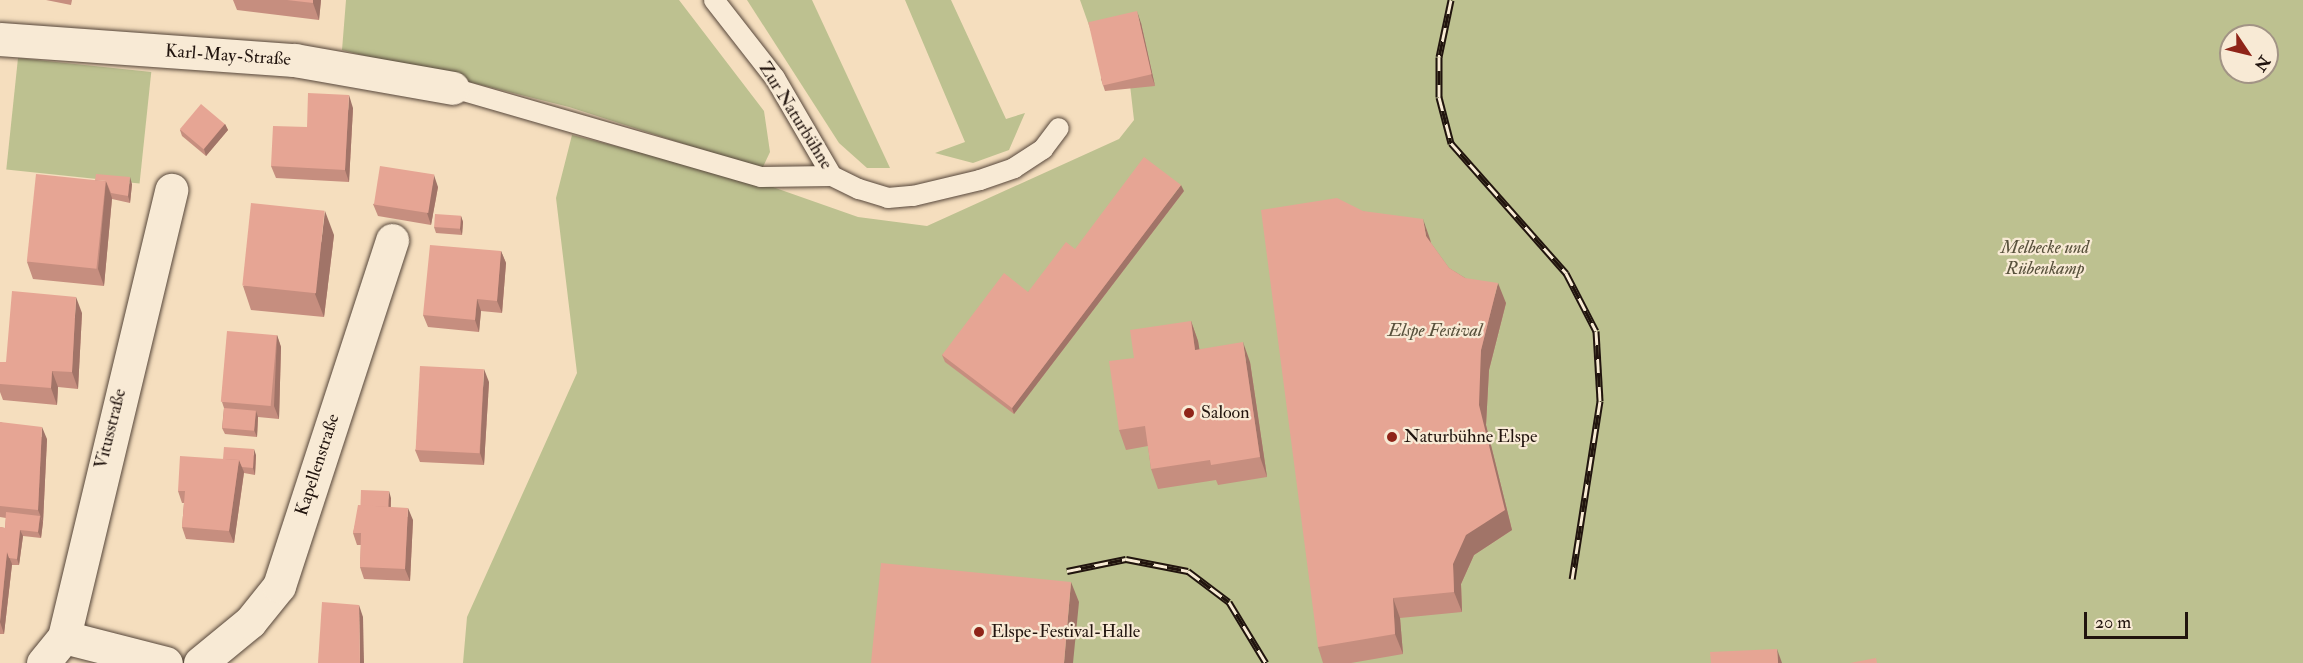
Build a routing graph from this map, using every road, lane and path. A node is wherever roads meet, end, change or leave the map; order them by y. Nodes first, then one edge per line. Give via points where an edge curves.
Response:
1 (714, 0) edge
2 (0, 39) edge
3 (453, 88) joint
4 (1059, 128) dead end
5 (832, 176) junction
6 (171, 190) dead end
7 (392, 240) dead end
8 (64, 637) junction
9 (44, 663) edge
10 (166, 663) edge
11 (200, 663) edge

1 - 5 lane, Zur Naturbühne via 774,78
2 - 3 street, Karl-May-Straße via 318,63
3 - 5 lane via 761,177
4 - 5 lane, Zur Naturbühne via 1043,149 1014,168 928,193 888,198
6 - 8 street, Vitusstraße
7 - 11 street, Kapellenstraße via 279,586 250,622
8 - 9 street, Vitusstraße
8 - 10 street

